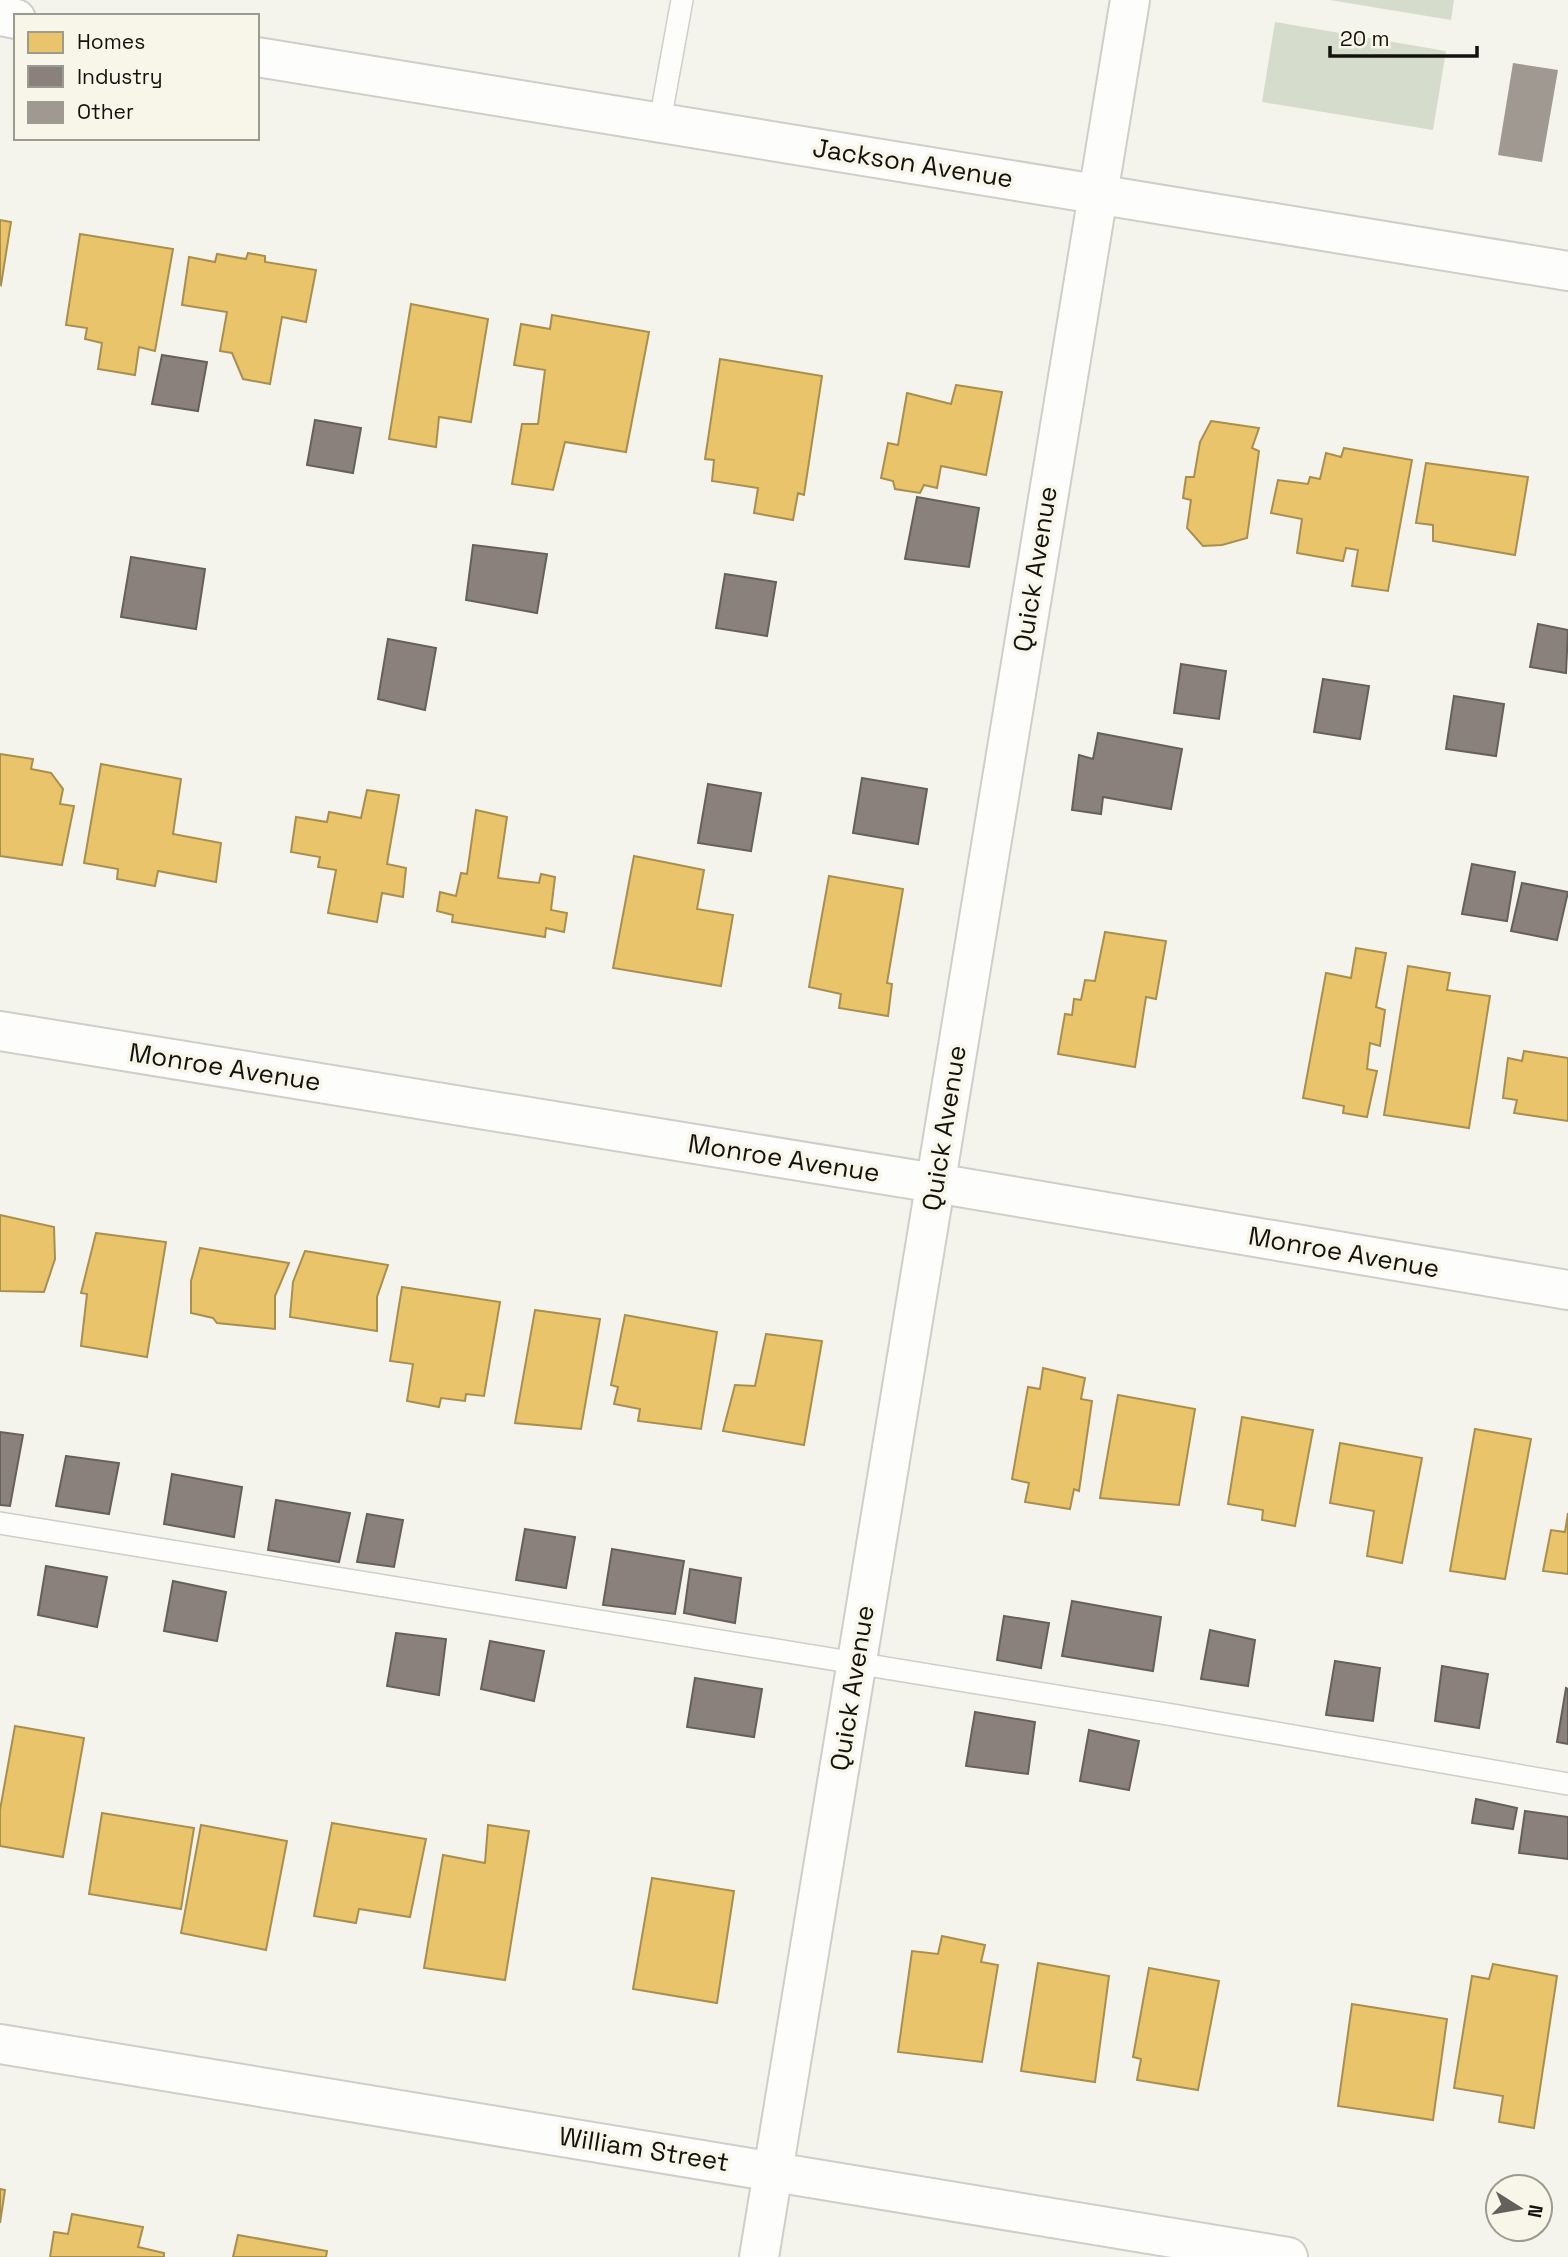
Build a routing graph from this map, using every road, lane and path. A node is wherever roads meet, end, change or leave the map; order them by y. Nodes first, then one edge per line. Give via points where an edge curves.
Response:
1 (682, 0) edge
2 (1130, 0) edge
3 (259, 57) edge
4 (660, 121) junction
5 (1097, 193) junction
6 (1568, 271) edge
7 (0, 1031) edge
8 (935, 1183) junction
9 (1568, 1290) edge
10 (0, 1523) edge
11 (856, 1664) junction
12 (1568, 1784) edge
13 (0, 2044) edge
14 (774, 2171) junction
15 (760, 2257) edge
16 (1288, 2257) edge

1 - 4 lane
2 - 5 street, Quick Avenue
3 - 4 street, Jackson Avenue
4 - 5 street, Jackson Avenue
5 - 6 street, Jackson Avenue
5 - 8 street, Quick Avenue
7 - 8 street, Monroe Avenue
8 - 9 street, Monroe Avenue
8 - 11 street, Quick Avenue
10 - 11 lane
11 - 12 lane
11 - 14 street, Quick Avenue
13 - 14 street, William Street
14 - 15 street, Quick Avenue
14 - 16 street, William Street

